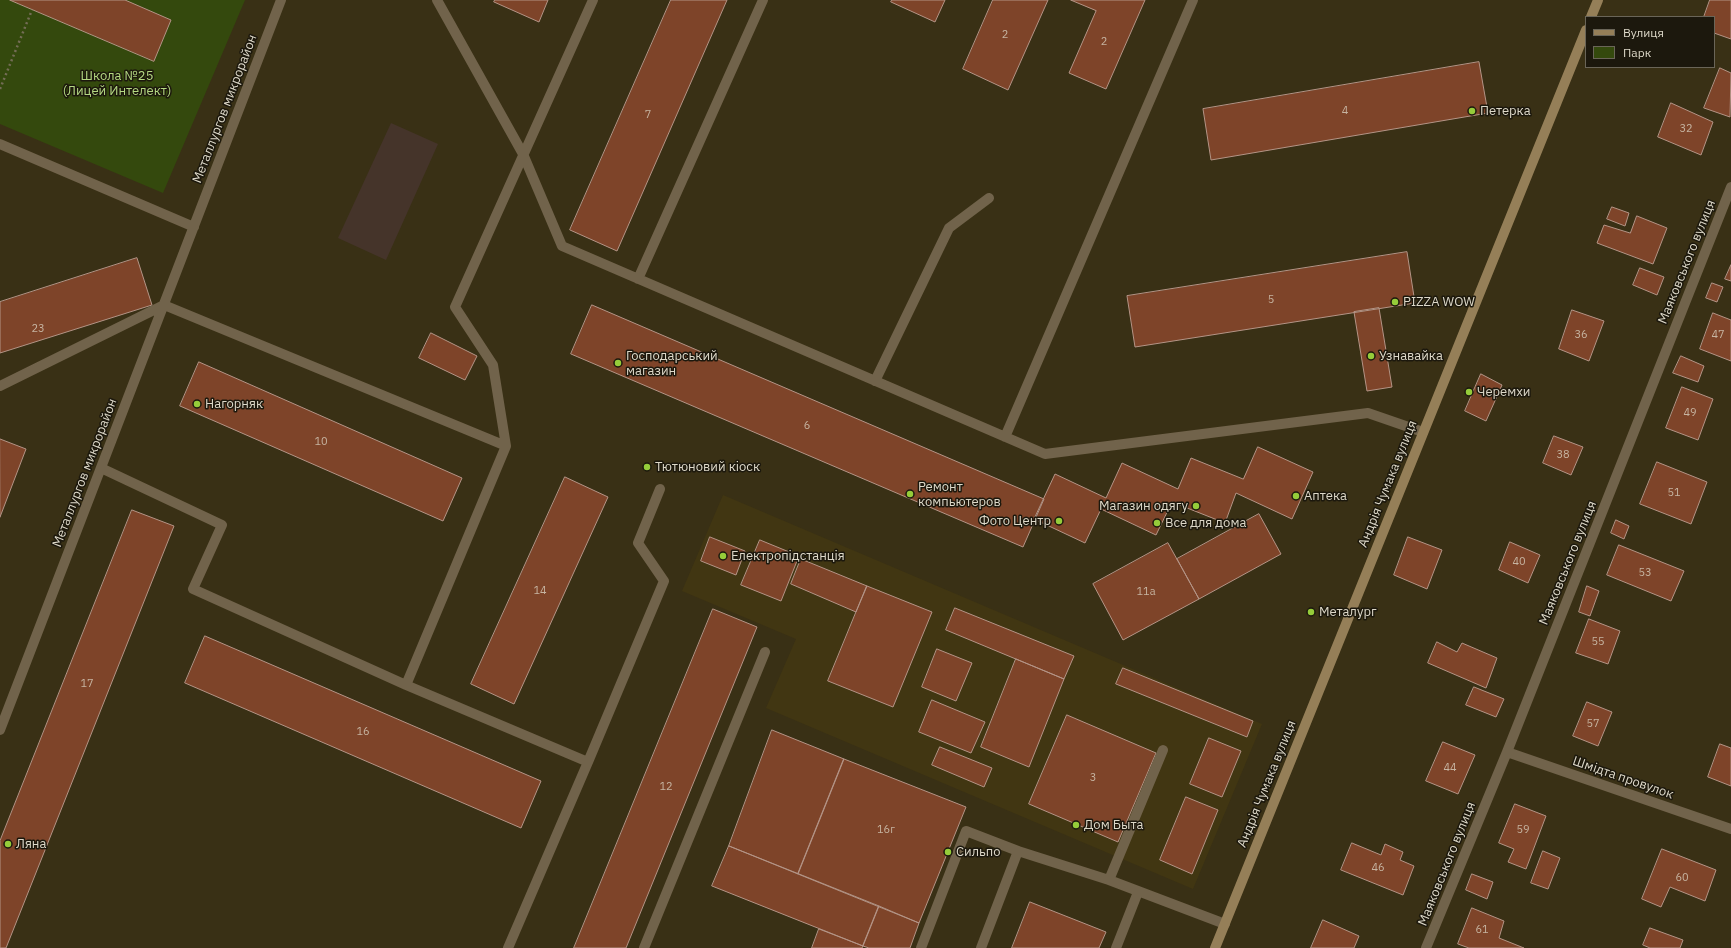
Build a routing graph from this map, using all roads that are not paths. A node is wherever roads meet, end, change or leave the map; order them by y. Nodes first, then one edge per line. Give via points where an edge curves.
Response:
1 (281, 0) edge
2 (437, 0) edge
3 (593, 0) edge
4 (763, 0) edge
5 (1193, 0) edge
6 (1598, 0) edge
7 (1591, 16) edge
8 (1585, 32) edge
9 (0, 144) edge
10 (523, 154) junction
11 (1731, 187) edge
12 (989, 198) dead end
13 (194, 227) junction
14 (638, 279) junction
15 (164, 305) junction
16 (876, 381) junction
17 (0, 386) edge
18 (1423, 432) junction
19 (1005, 438) junction
20 (506, 446) junction
21 (101, 468) junction
22 (660, 489) dead end
23 (765, 652) dead end
24 (406, 685) junction
25 (0, 730) edge
26 (1163, 750) dead end
27 (1507, 752) junction
28 (588, 762) junction
29 (1731, 829) edge
30 (1018, 851) junction
31 (1109, 880) junction
32 (1138, 892) junction
33 (1225, 924) junction
34 (508, 948) edge
35 (644, 948) edge
36 (921, 948) edge
37 (981, 948) edge
38 (1116, 948) edge
39 (1215, 948) edge
40 (1426, 948) edge

1 - 13 street, Металлургов микрорайон
2 - 10 street
3 - 10 street
4 - 14 street
5 - 19 street
6 - 7 street
8 - 18 street, Андрія Чумака вулиця
9 - 13 street
10 - 14 street via 562,246
10 - 20 street via 455,308 492,365
11 - 27 street, Маяковського вулиця
12 - 16 street via 949,228
13 - 15 street, Металлургов микрорайон
14 - 16 street
15 - 17 street
15 - 20 street
15 - 21 street, Металлургов микрорайон
16 - 19 street
18 - 19 street via 1368,413 1045,454
18 - 33 street, Андрія Чумака вулиця
20 - 24 street
21 - 24 street via 222,525 192,589
21 - 25 street, Металлургов микрорайон
22 - 28 street via 638,543 664,581
23 - 35 street
24 - 28 street
26 - 31 street
27 - 29 street, Шмідта провулок
27 - 40 street, Маяковського вулиця
28 - 34 street
30 - 31 street
30 - 36 street via 966,831
30 - 37 street
31 - 32 street
32 - 33 street
32 - 38 street
33 - 39 street, Андрія Чумака вулиця

